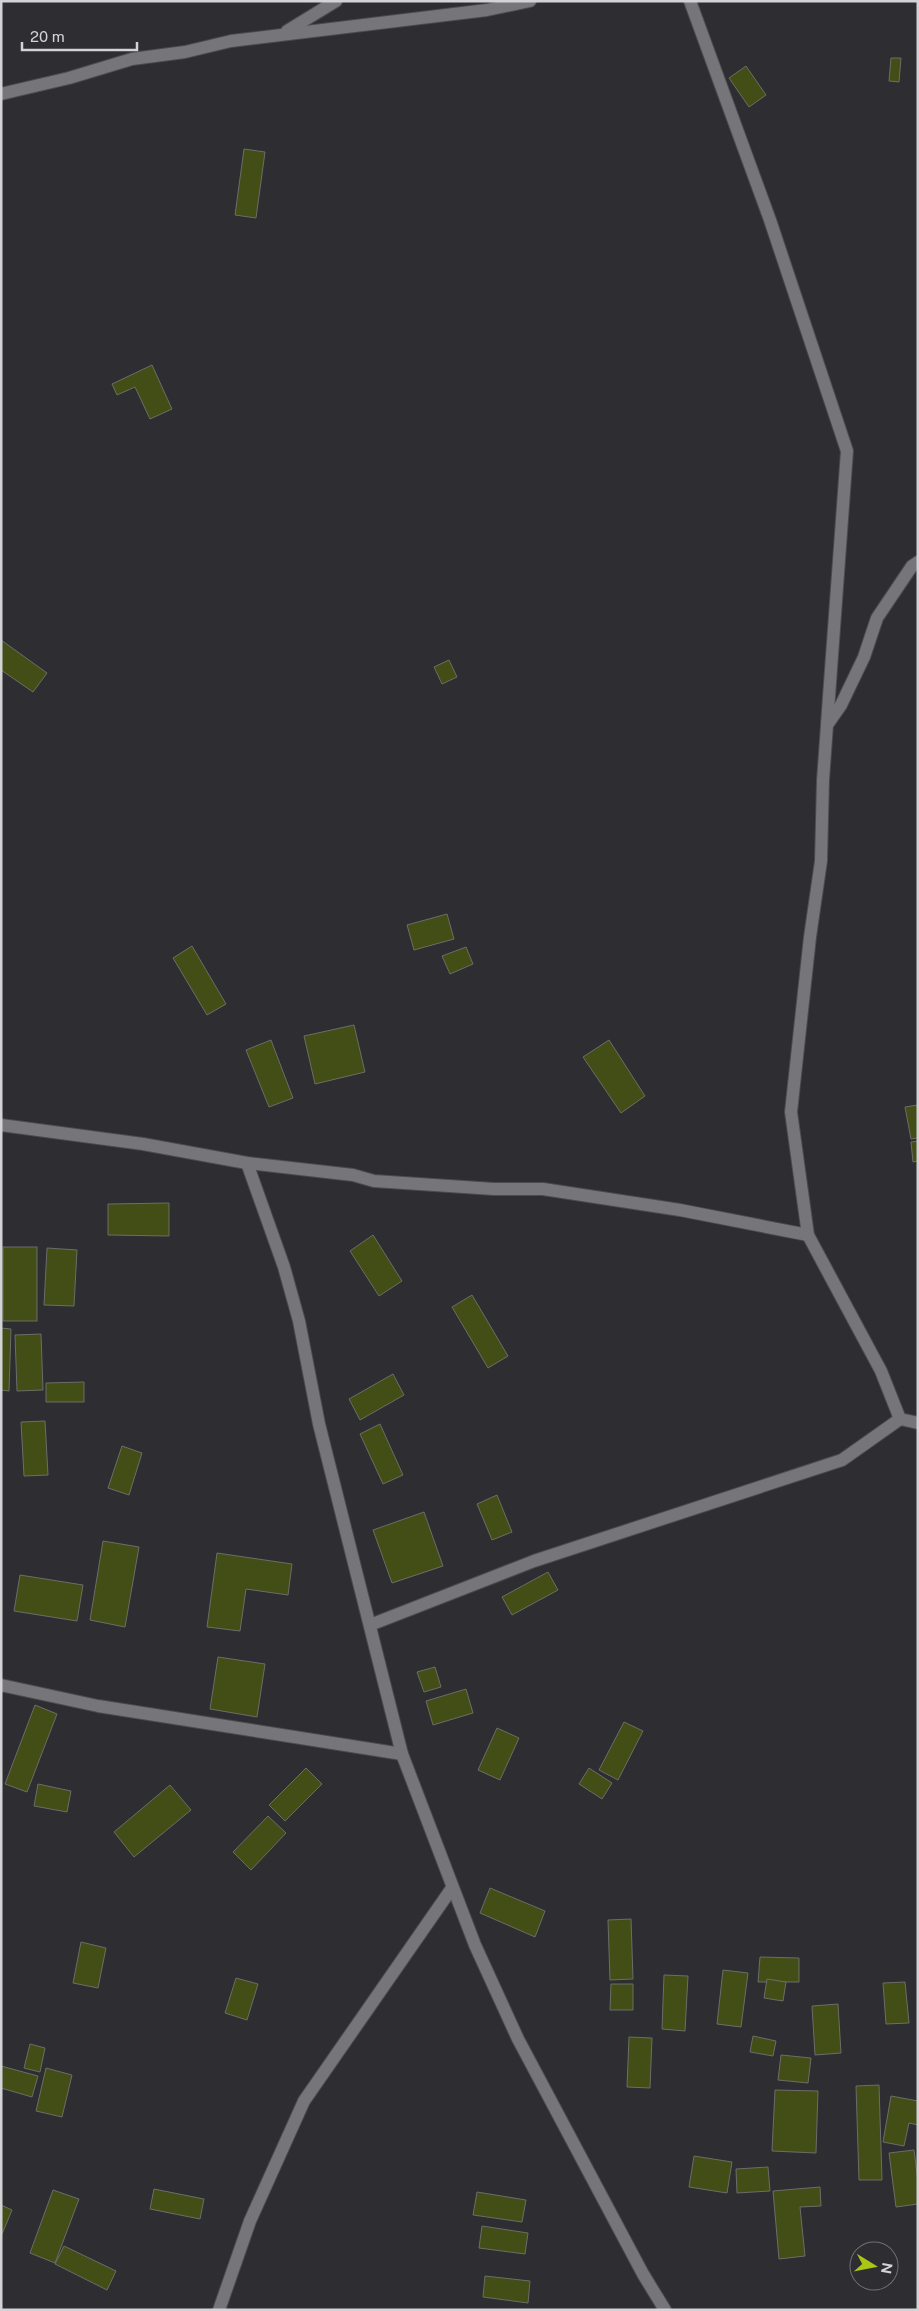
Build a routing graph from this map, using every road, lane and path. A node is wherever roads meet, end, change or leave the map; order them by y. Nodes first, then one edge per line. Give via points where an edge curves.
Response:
1 (336, 1) edge
2 (530, 1) edge
3 (690, 1) edge
4 (284, 34) junction
5 (1, 94) edge
6 (918, 562) edge
7 (827, 725) junction
8 (1, 1125) edge
9 (247, 1162) junction
10 (808, 1235) junction
11 (900, 1419) junction
12 (918, 1423) edge
13 (370, 1625) junction
14 (1, 1685) edge
15 (402, 1754) junction
16 (452, 1888) junction
17 (219, 2310) edge
18 (666, 2310) edge

1 - 4 street
2 - 4 street via 477,11
3 - 7 street via 770,220 847,451
4 - 5 street via 132,59
6 - 7 street via 877,618 864,657 841,705
7 - 10 street via 822,780 821,861 791,1112
8 - 9 street
9 - 10 street via 432,1186 543,1189 680,1210
9 - 13 street via 299,1321 319,1424
10 - 11 street via 881,1372
11 - 12 street
11 - 13 street via 842,1460 534,1561
13 - 15 street
14 - 15 street via 98,1706
15 - 16 street
16 - 17 street via 304,2101 250,2220
16 - 18 street via 474,1945 518,2039 643,2274

